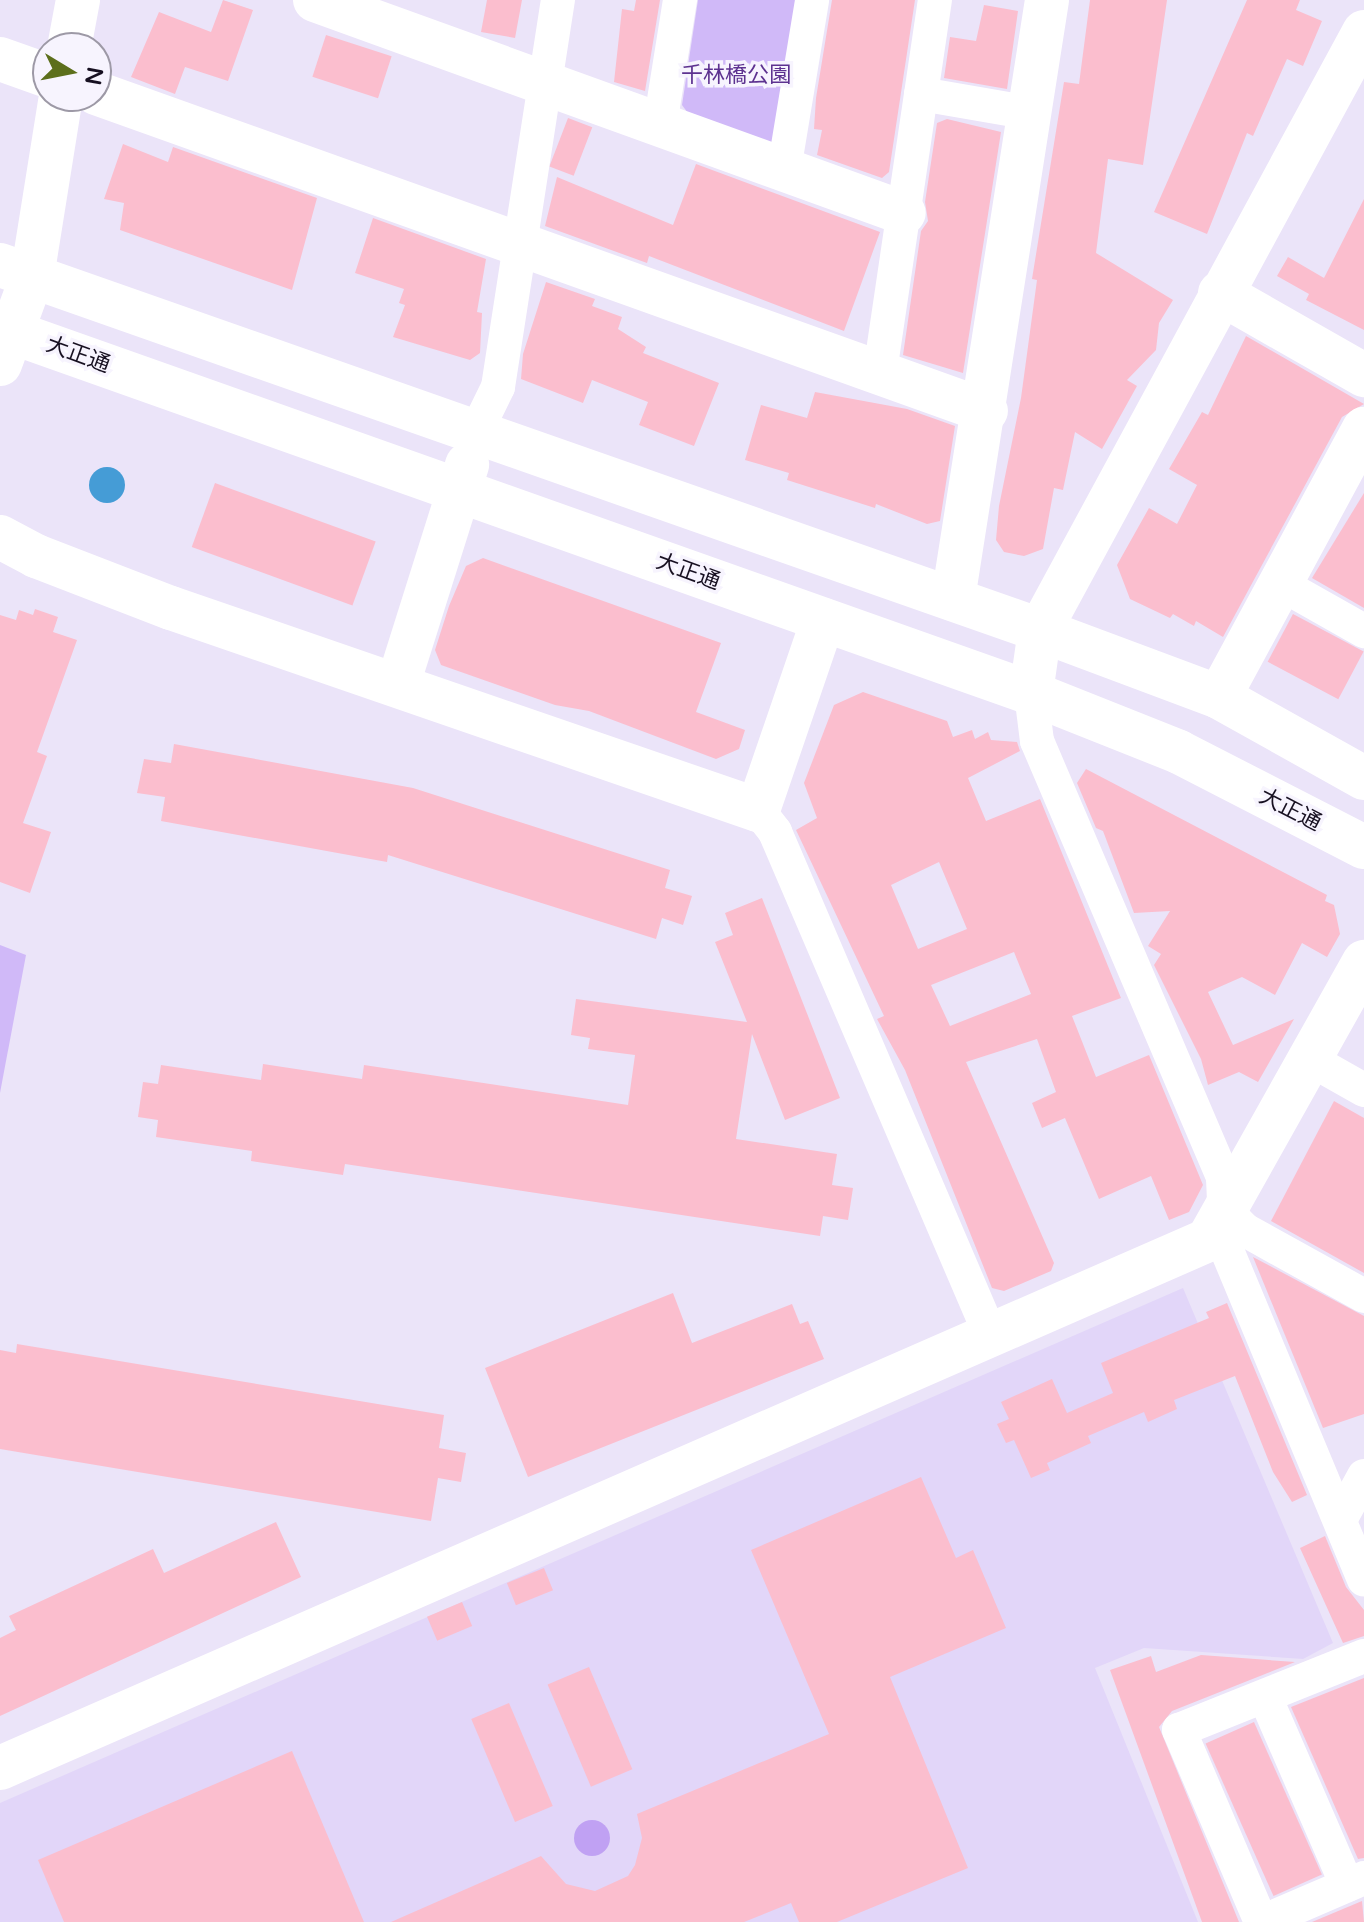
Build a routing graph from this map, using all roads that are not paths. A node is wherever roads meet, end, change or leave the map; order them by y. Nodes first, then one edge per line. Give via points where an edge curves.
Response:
1 (78, 0) edge
2 (315, 0) edge
3 (558, 0) edge
4 (680, 0) edge
5 (812, 0) edge
6 (935, 0) edge
7 (1047, 0) edge
8 (72, 32) edge
9 (1364, 32) edge
10 (0, 59) edge
11 (32, 70) edge
12 (545, 84) junction
13 (921, 94) junction
14 (112, 99) edge
15 (57, 112) edge
16 (1031, 113) junction
17 (660, 125) junction
18 (784, 170) junction
19 (904, 213) junction
20 (521, 245) junction
21 (16, 271) edge
22 (1220, 293) junction
23 (4, 341) edge
24 (880, 372) junction
25 (1364, 375) edge
26 (986, 411) junction
27 (1364, 429) edge
28 (476, 432) junction
29 (459, 490) junction
30 (0, 537) edge
31 (1279, 583) junction
32 (953, 599) junction
33 (823, 620) junction
34 (1040, 630) junction
35 (1364, 631) edge
36 (398, 684) junction
37 (1031, 693) junction
38 (1219, 697) junction
39 (1364, 778) edge
40 (758, 810) junction
41 (1364, 847) edge
42 (1364, 962) edge
43 (1311, 1060) junction
44 (1364, 1090) edge
45 (1227, 1212) junction
46 (1364, 1296) edge
47 (990, 1334) junction
48 (1364, 1476) edge
49 (1340, 1520) junction
50 (1364, 1579) edge
51 (1364, 1656) edge
52 (1266, 1699) junction
53 (0, 1768) edge
54 (1356, 1882) edge
55 (1262, 1922) edge

1 - 8 street
2 - 12 street
3 - 12 street
4 - 17 street
5 - 18 street
6 - 13 street
7 - 16 street
9 - 22 street
10 - 11 street
12 - 17 street
12 - 20 street
13 - 16 street
13 - 19 street
14 - 20 street
15 - 21 street
16 - 26 street
17 - 18 street
18 - 19 street
19 - 24 street
20 - 24 street
20 - 28 street via 498,387
21 - 23 street
21 - 28 street
22 - 25 street
22 - 34 street
23 - 29 street, 大正通
24 - 26 street
26 - 32 street
27 - 31 street
28 - 29 street
28 - 32 street
29 - 33 street, 大正通
29 - 36 street
30 - 36 street via 171,608
31 - 35 street
31 - 38 street
32 - 34 street
33 - 37 street, 大正通
33 - 40 street
34 - 37 street
34 - 38 street
36 - 40 street
37 - 41 street, 大正通 via 1179,752
37 - 45 street via 1037,741 1223,1178
38 - 39 street
40 - 47 street via 775,832
42 - 43 street
43 - 44 street
43 - 45 street
45 - 46 street via 1245,1230
45 - 47 street via 1208,1240
45 - 49 street via 1226,1248
47 - 53 street
48 - 49 street
49 - 50 street
51 - 52 street
52 - 54 street
52 - 55 street via 1179,1730
54 - 55 street

